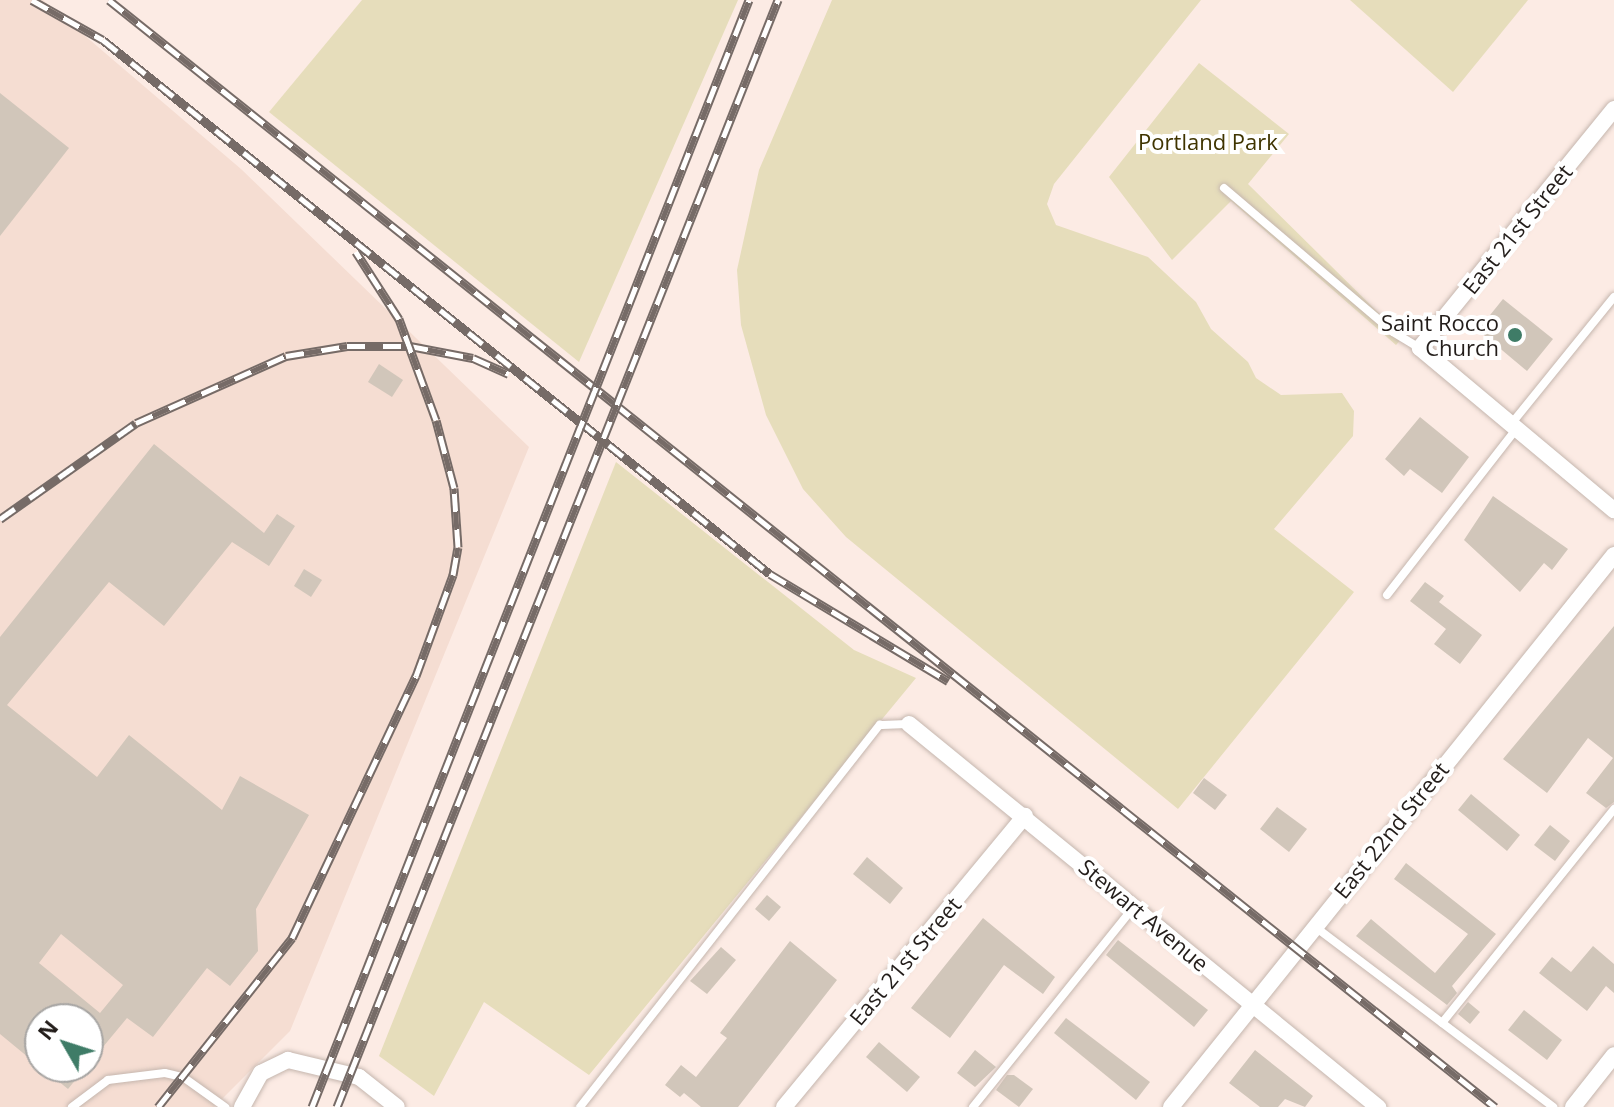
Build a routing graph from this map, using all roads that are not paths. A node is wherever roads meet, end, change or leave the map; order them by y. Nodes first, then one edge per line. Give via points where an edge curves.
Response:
1 (1614, 109) edge
2 (1224, 188) dead end
3 (1614, 297) edge
4 (1420, 348) junction
5 (1515, 425) junction
6 (1614, 510) edge
7 (1614, 555) edge
8 (1387, 595) dead end
9 (909, 724) joint
10 (1614, 809) edge
11 (1025, 816) junction
12 (1134, 907) junction
13 (1314, 926) junction
14 (1252, 1006) junction
15 (1442, 1023) junction
16 (1614, 1055) edge
17 (1370, 1105) edge
18 (72, 1107) edge
19 (225, 1107) edge
20 (242, 1107) edge
21 (397, 1107) edge
22 (580, 1107) edge
23 (784, 1107) edge
24 (973, 1107) edge
25 (1171, 1107) edge
26 (1553, 1107) edge
27 (1573, 1107) edge

1 - 4 street, East 21st Street
2 - 4 lane via 1393,332
3 - 5 lane
4 - 5 street
5 - 6 street
5 - 8 lane
7 - 13 street, East 22nd Street
9 - 11 street, Stewart Avenue
9 - 22 lane via 880,725
10 - 15 lane
11 - 12 street, Stewart Avenue
11 - 23 street, East 21st Street
12 - 14 street, Stewart Avenue
12 - 24 lane
13 - 14 street, East 22nd Street
13 - 15 lane
14 - 17 street, Stewart Avenue
14 - 25 street, East 22nd Street
15 - 26 lane
16 - 27 street
18 - 19 lane via 108,1080 165,1073 183,1077
20 - 21 street via 261,1073 273,1064 305,1060 359,1077

